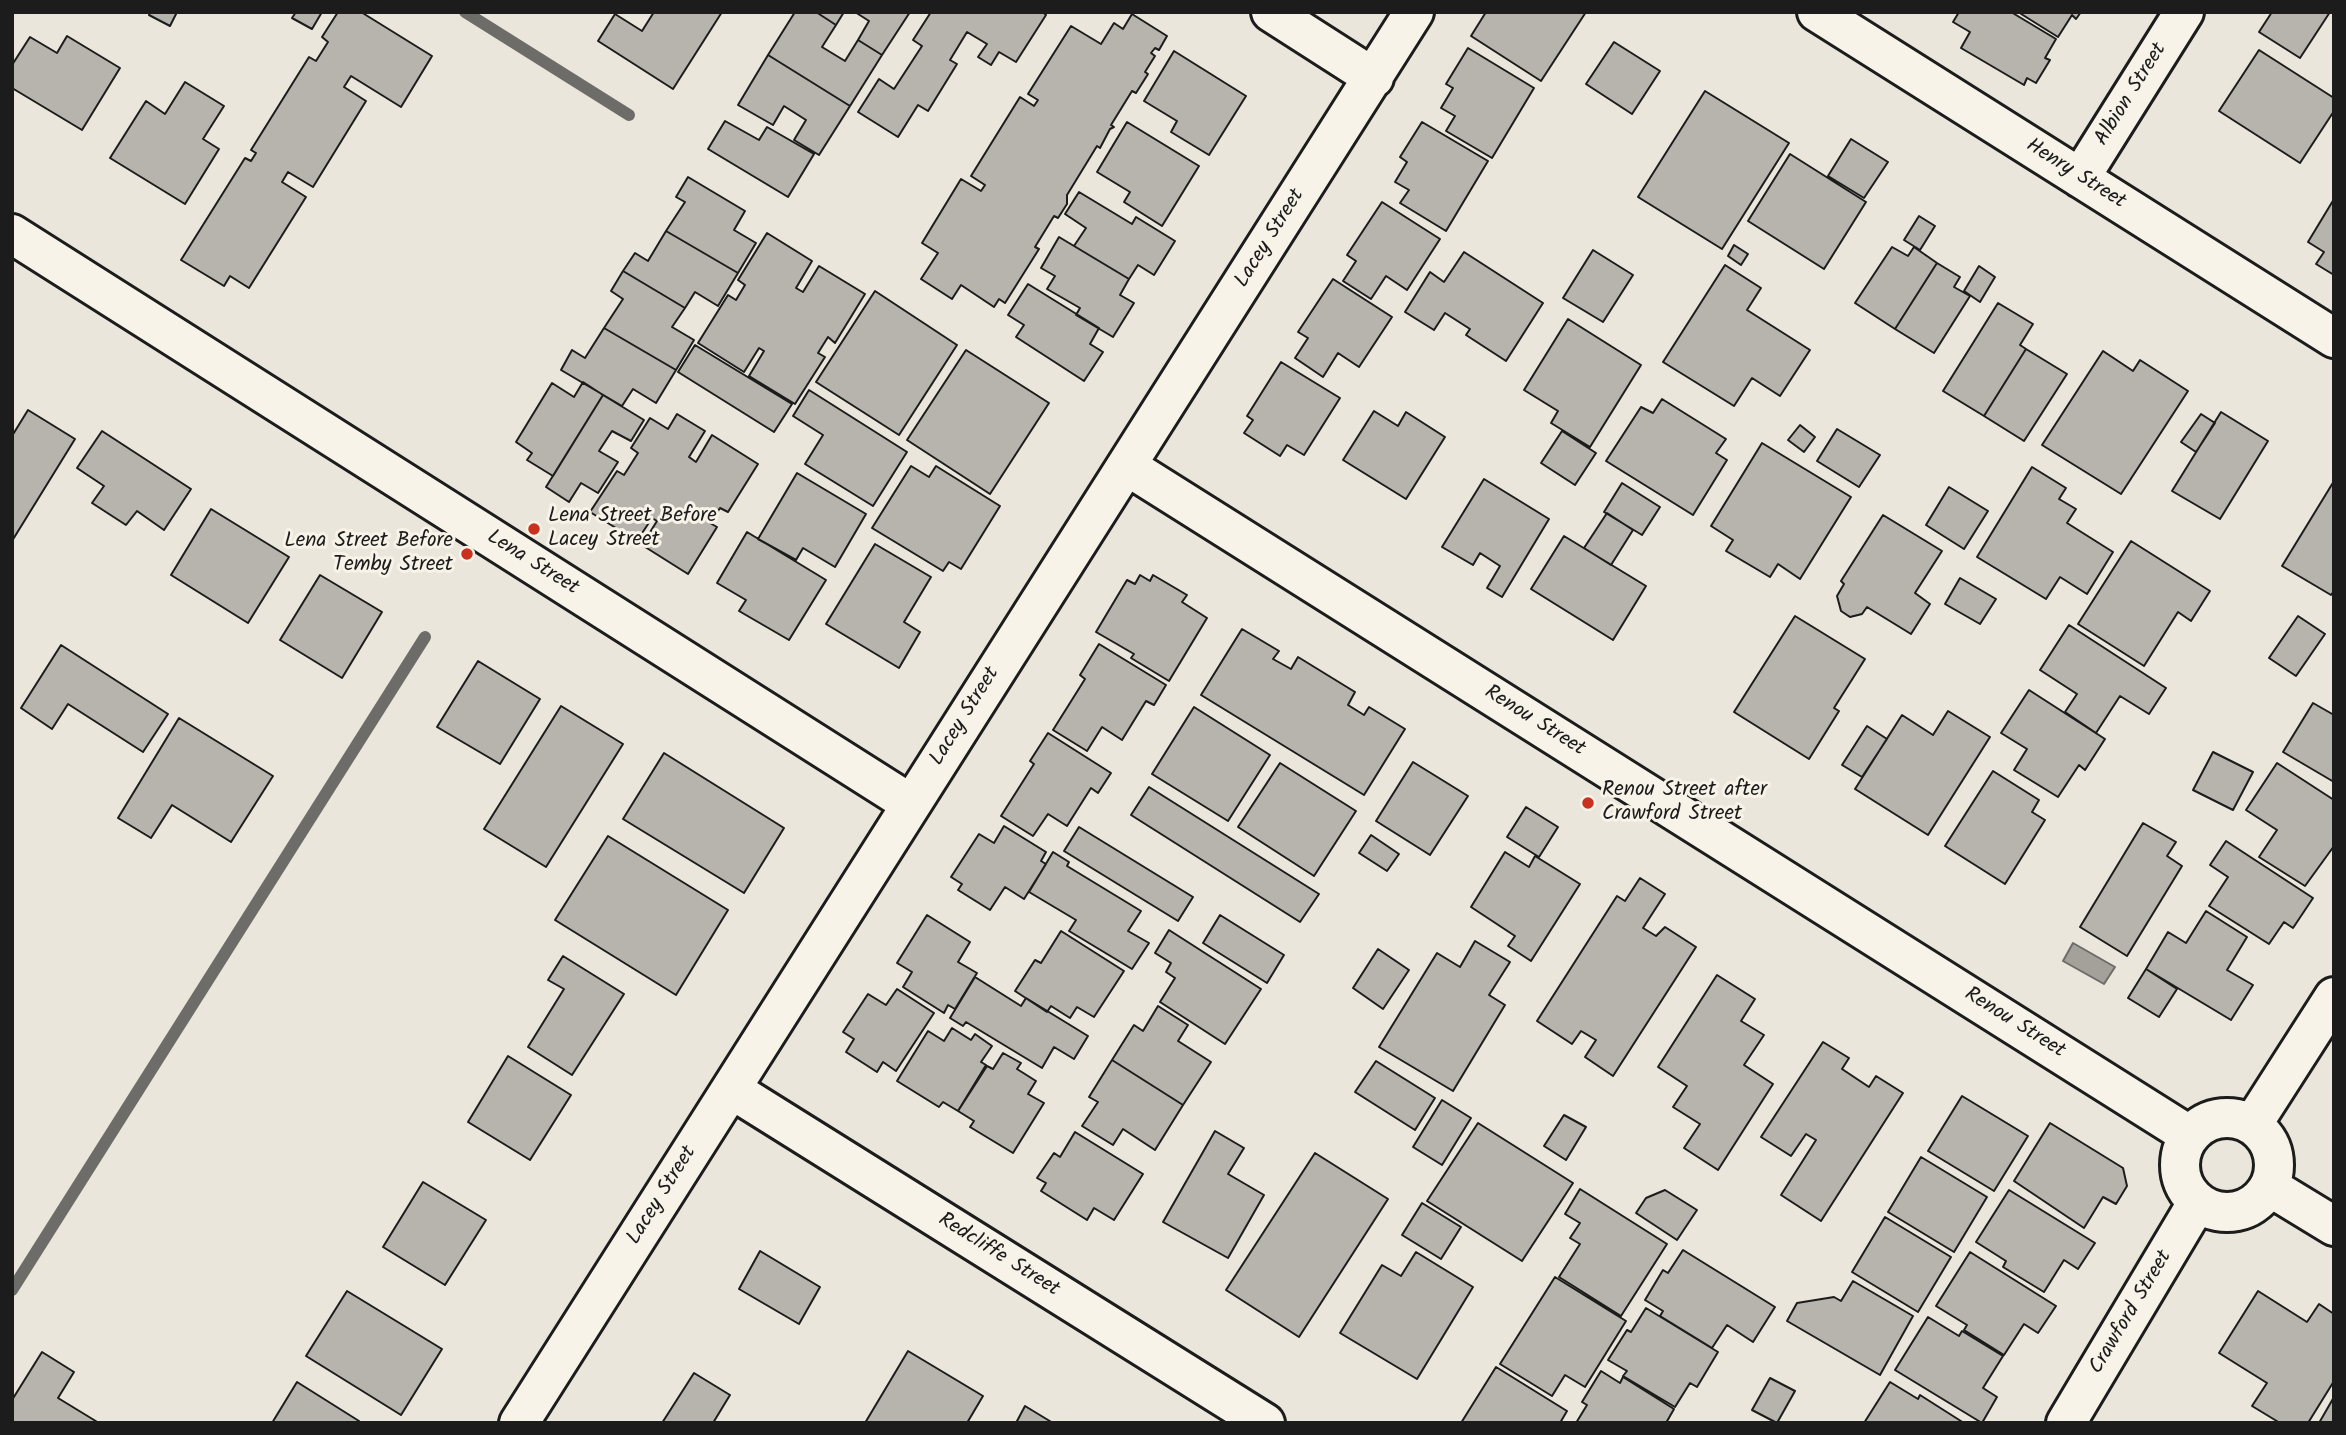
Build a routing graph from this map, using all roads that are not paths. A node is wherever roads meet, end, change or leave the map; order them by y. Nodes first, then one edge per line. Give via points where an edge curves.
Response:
1 (1271, 12) edge
2 (1414, 12) edge
3 (1817, 12) edge
4 (2184, 12) edge
5 (1374, 78) junction
6 (2080, 178) junction
7 (15, 241) edge
8 (2334, 338) edge
9 (1127, 466) junction
10 (911, 804) junction
11 (2334, 997) edge
12 (731, 1089) junction
13 (2252, 1125) junction
14 (2189, 1135) junction
15 (2270, 1186) junction
16 (2197, 1203) junction
17 (2334, 1226) edge
18 (519, 1423) edge
19 (1265, 1423) edge
20 (2066, 1423) edge

1 - 5 street
2 - 5 street, Lacey Street
3 - 6 street, Henry Street
4 - 6 street, Albion Street
5 - 9 street, Lacey Street
6 - 8 street, Henry Street
7 - 10 street, Lena Street
9 - 10 street, Lacey Street
9 - 14 street, Renou Street
10 - 12 street, Lacey Street
11 - 13 street
12 - 18 street, Lacey Street
12 - 19 street, Redcliffe Street
13 - 14 street via 2235,1118 2208,1121
13 - 15 street via 2269,1143 2274,1169
14 - 16 street via 2180,1155 2181,1180
15 - 16 street via 2253,1205 2227,1213
15 - 17 street
16 - 20 street, Crawford Street

